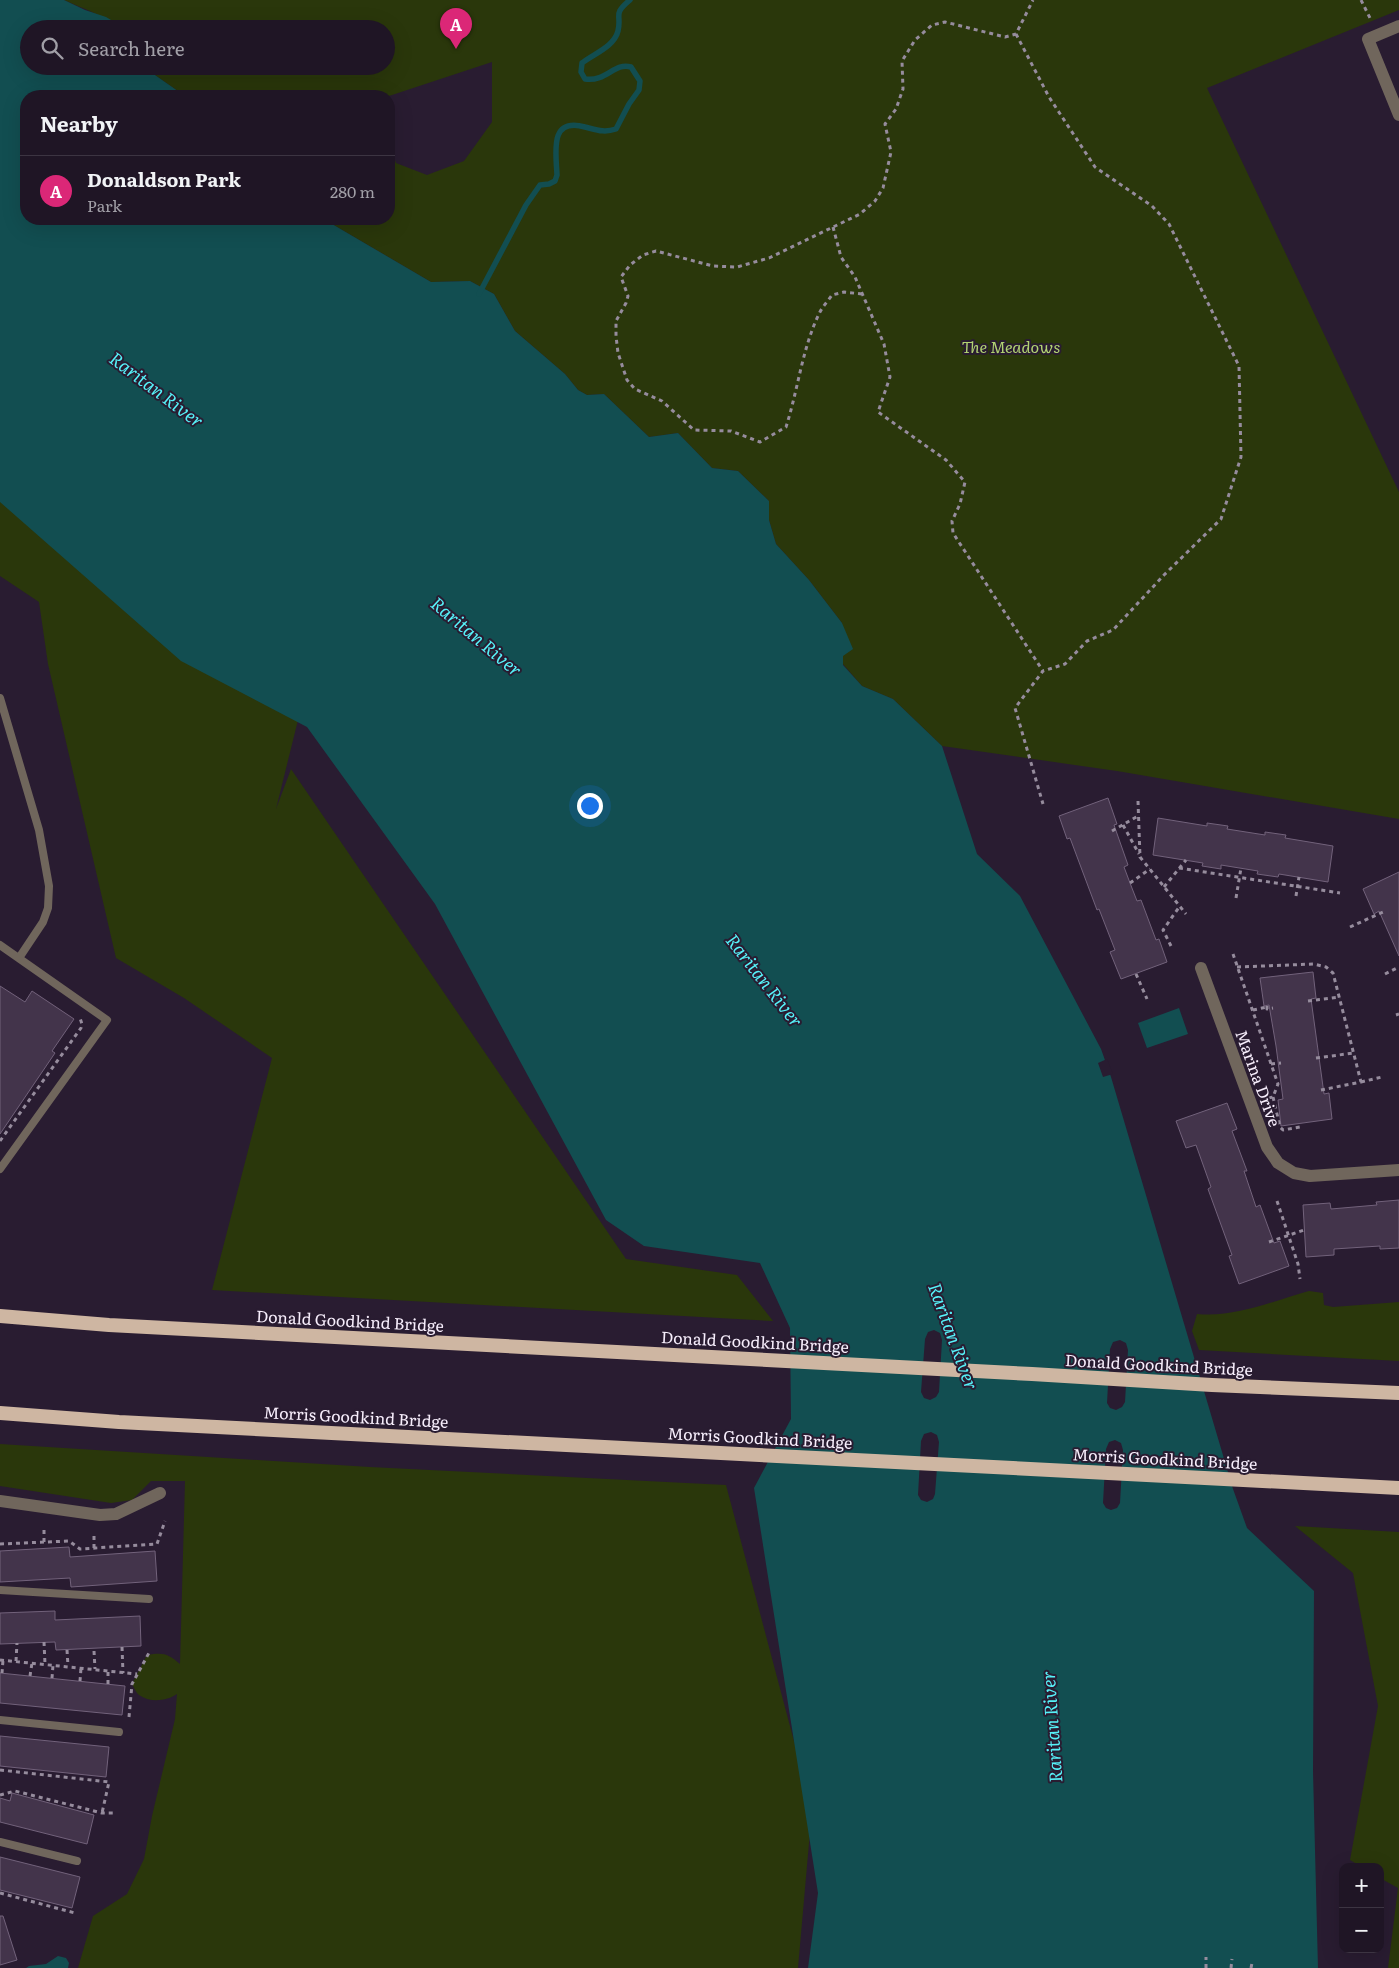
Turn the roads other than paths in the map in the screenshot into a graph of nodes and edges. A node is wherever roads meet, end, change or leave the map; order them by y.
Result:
1 (1399, 26) edge
2 (1399, 115) edge
3 (0, 698) edge
4 (0, 945) edge
5 (19, 958) junction
6 (1202, 968) dead end
7 (0, 1169) edge
8 (1399, 1170) edge
9 (0, 1316) edge
10 (1399, 1393) edge
11 (0, 1413) edge
12 (1399, 1488) edge
13 (160, 1493) dead end
14 (0, 1501) edge
15 (0, 1590) edge
16 (149, 1599) dead end
17 (0, 1720) edge
18 (120, 1732) dead end
19 (0, 1842) edge
20 (77, 1861) dead end

1 - 2 street
3 - 5 lane
4 - 5 lane
5 - 7 lane
6 - 8 street, Marina Drive
9 - 10 highway, Donald Goodkind Bridge
11 - 12 highway, Morris Goodkind Bridge
13 - 14 street
15 - 16 lane
17 - 18 lane
19 - 20 lane

